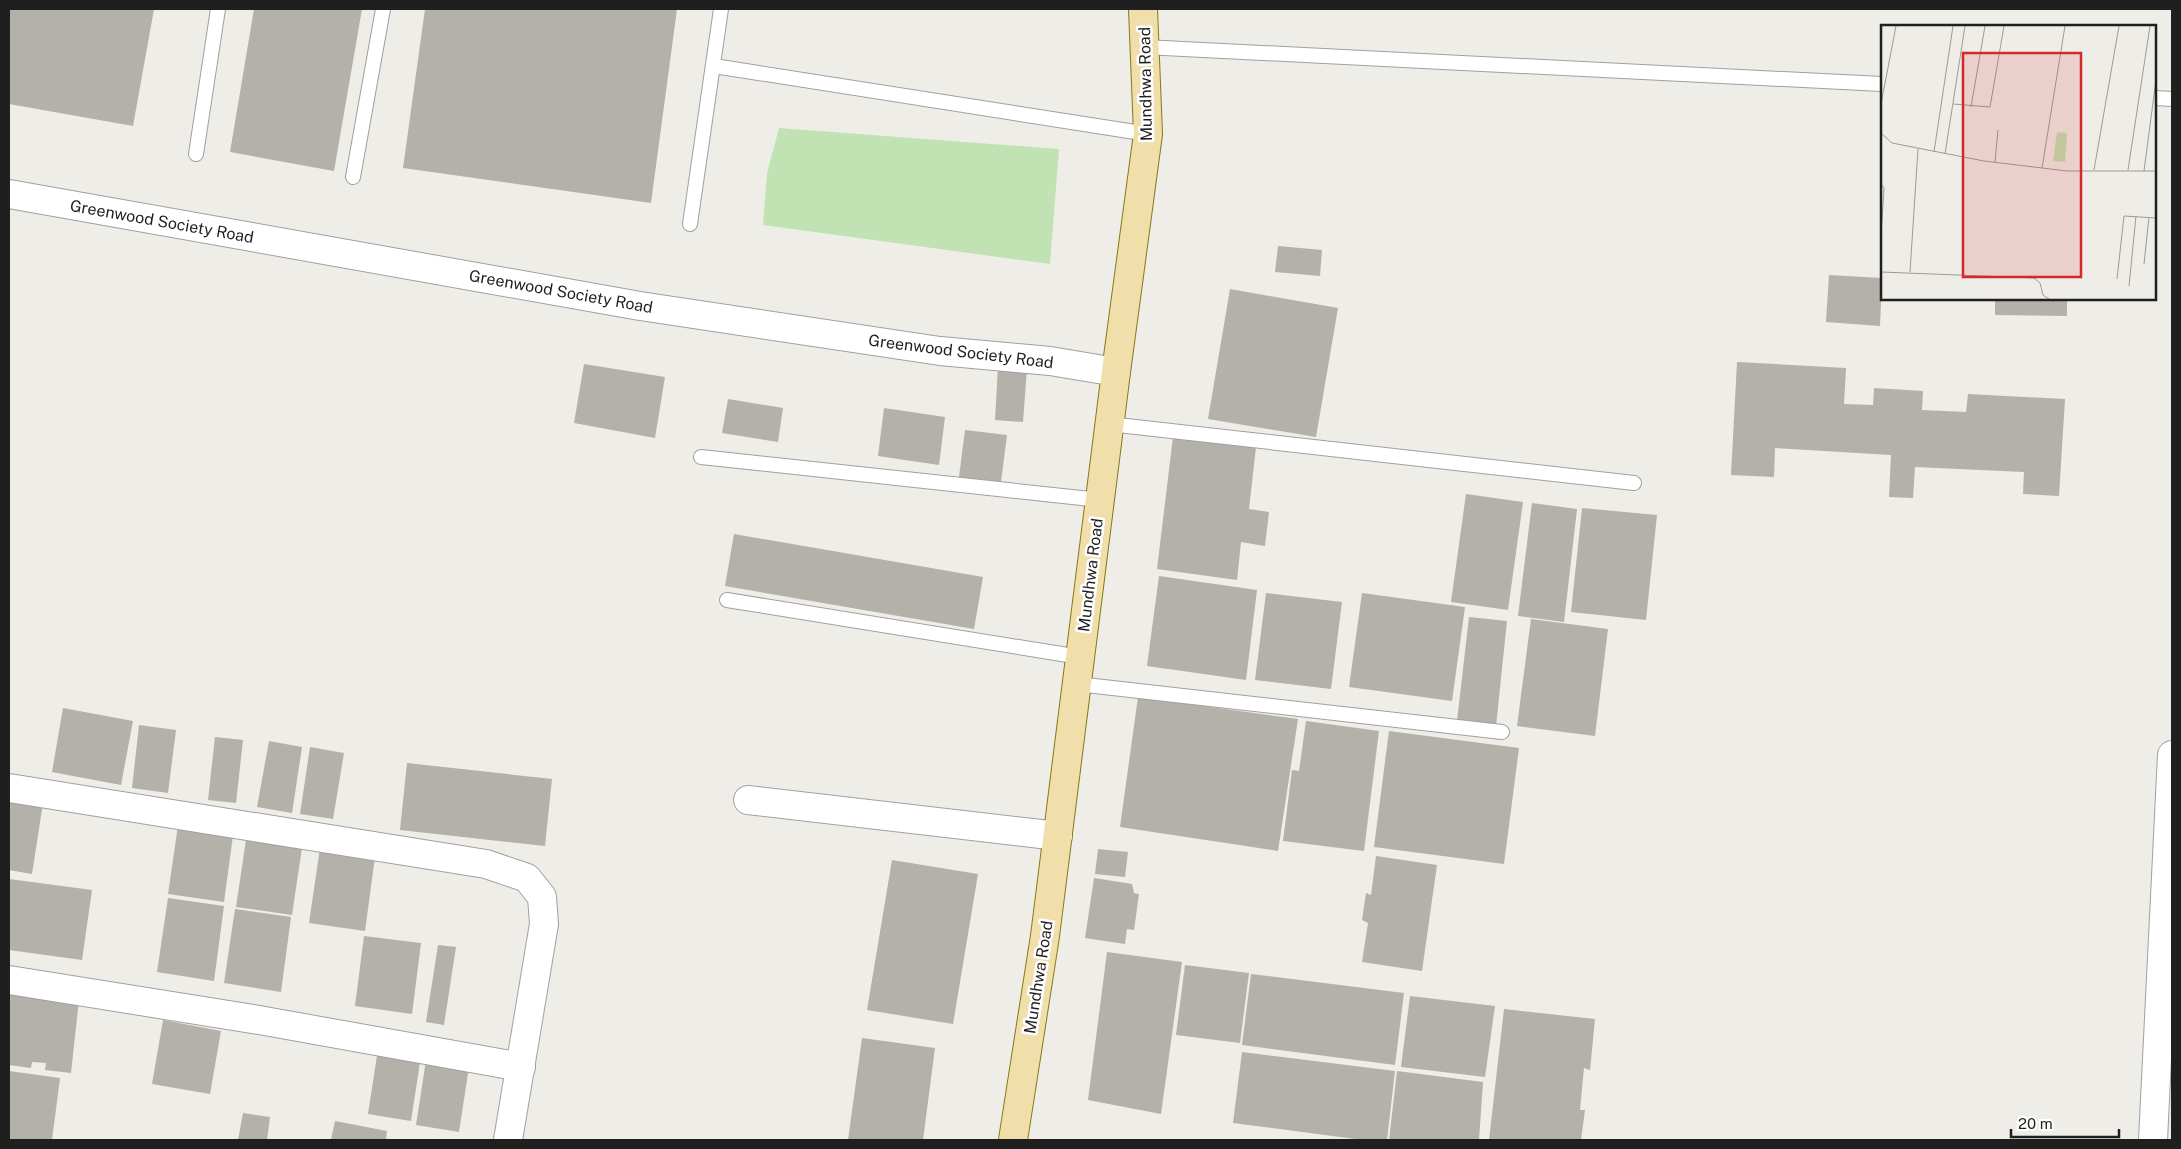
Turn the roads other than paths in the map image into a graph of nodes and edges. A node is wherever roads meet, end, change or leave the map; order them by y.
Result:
1 (218, 9) edge
2 (383, 9) edge
3 (721, 9) edge
4 (1143, 9) edge
5 (1144, 47) junction
6 (714, 66) junction
7 (1881, 84) edge
8 (2156, 98) edge
9 (2172, 99) edge
10 (1148, 134) junction
11 (196, 154) dead end
12 (353, 177) dead end
13 (9, 194) edge
14 (690, 224) dead end
15 (1116, 372) junction
16 (1109, 424) junction
17 (701, 458) dead end
18 (1634, 484) dead end
19 (1100, 500) junction
20 (727, 600) dead end
21 (1080, 657) junction
22 (1077, 684) junction
23 (1502, 732) dead end
24 (2172, 756) edge
25 (9, 788) edge
26 (748, 800) dead end
27 (1058, 836) junction
28 (9, 980) edge
29 (521, 1067) junction
30 (508, 1140) edge
31 (1013, 1140) edge
32 (2152, 1140) edge

1 - 11 lane
2 - 12 lane
3 - 6 lane
4 - 5 main road, Mundhwa Road
5 - 7 lane
5 - 10 main road, Mundhwa Road
6 - 10 lane
6 - 14 lane
8 - 9 lane
10 - 15 main road, Mundhwa Road
13 - 15 street, Greenwood Society Road
15 - 16 main road, Mundhwa Road
16 - 18 lane
16 - 19 main road, Mundhwa Road
17 - 19 lane
19 - 21 main road, Mundhwa Road
20 - 21 lane
21 - 22 main road, Mundhwa Road
22 - 23 lane
22 - 27 main road, Mundhwa Road
24 - 32 street
25 - 29 street
26 - 27 street
27 - 31 main road, Mundhwa Road
28 - 29 street
29 - 30 street

